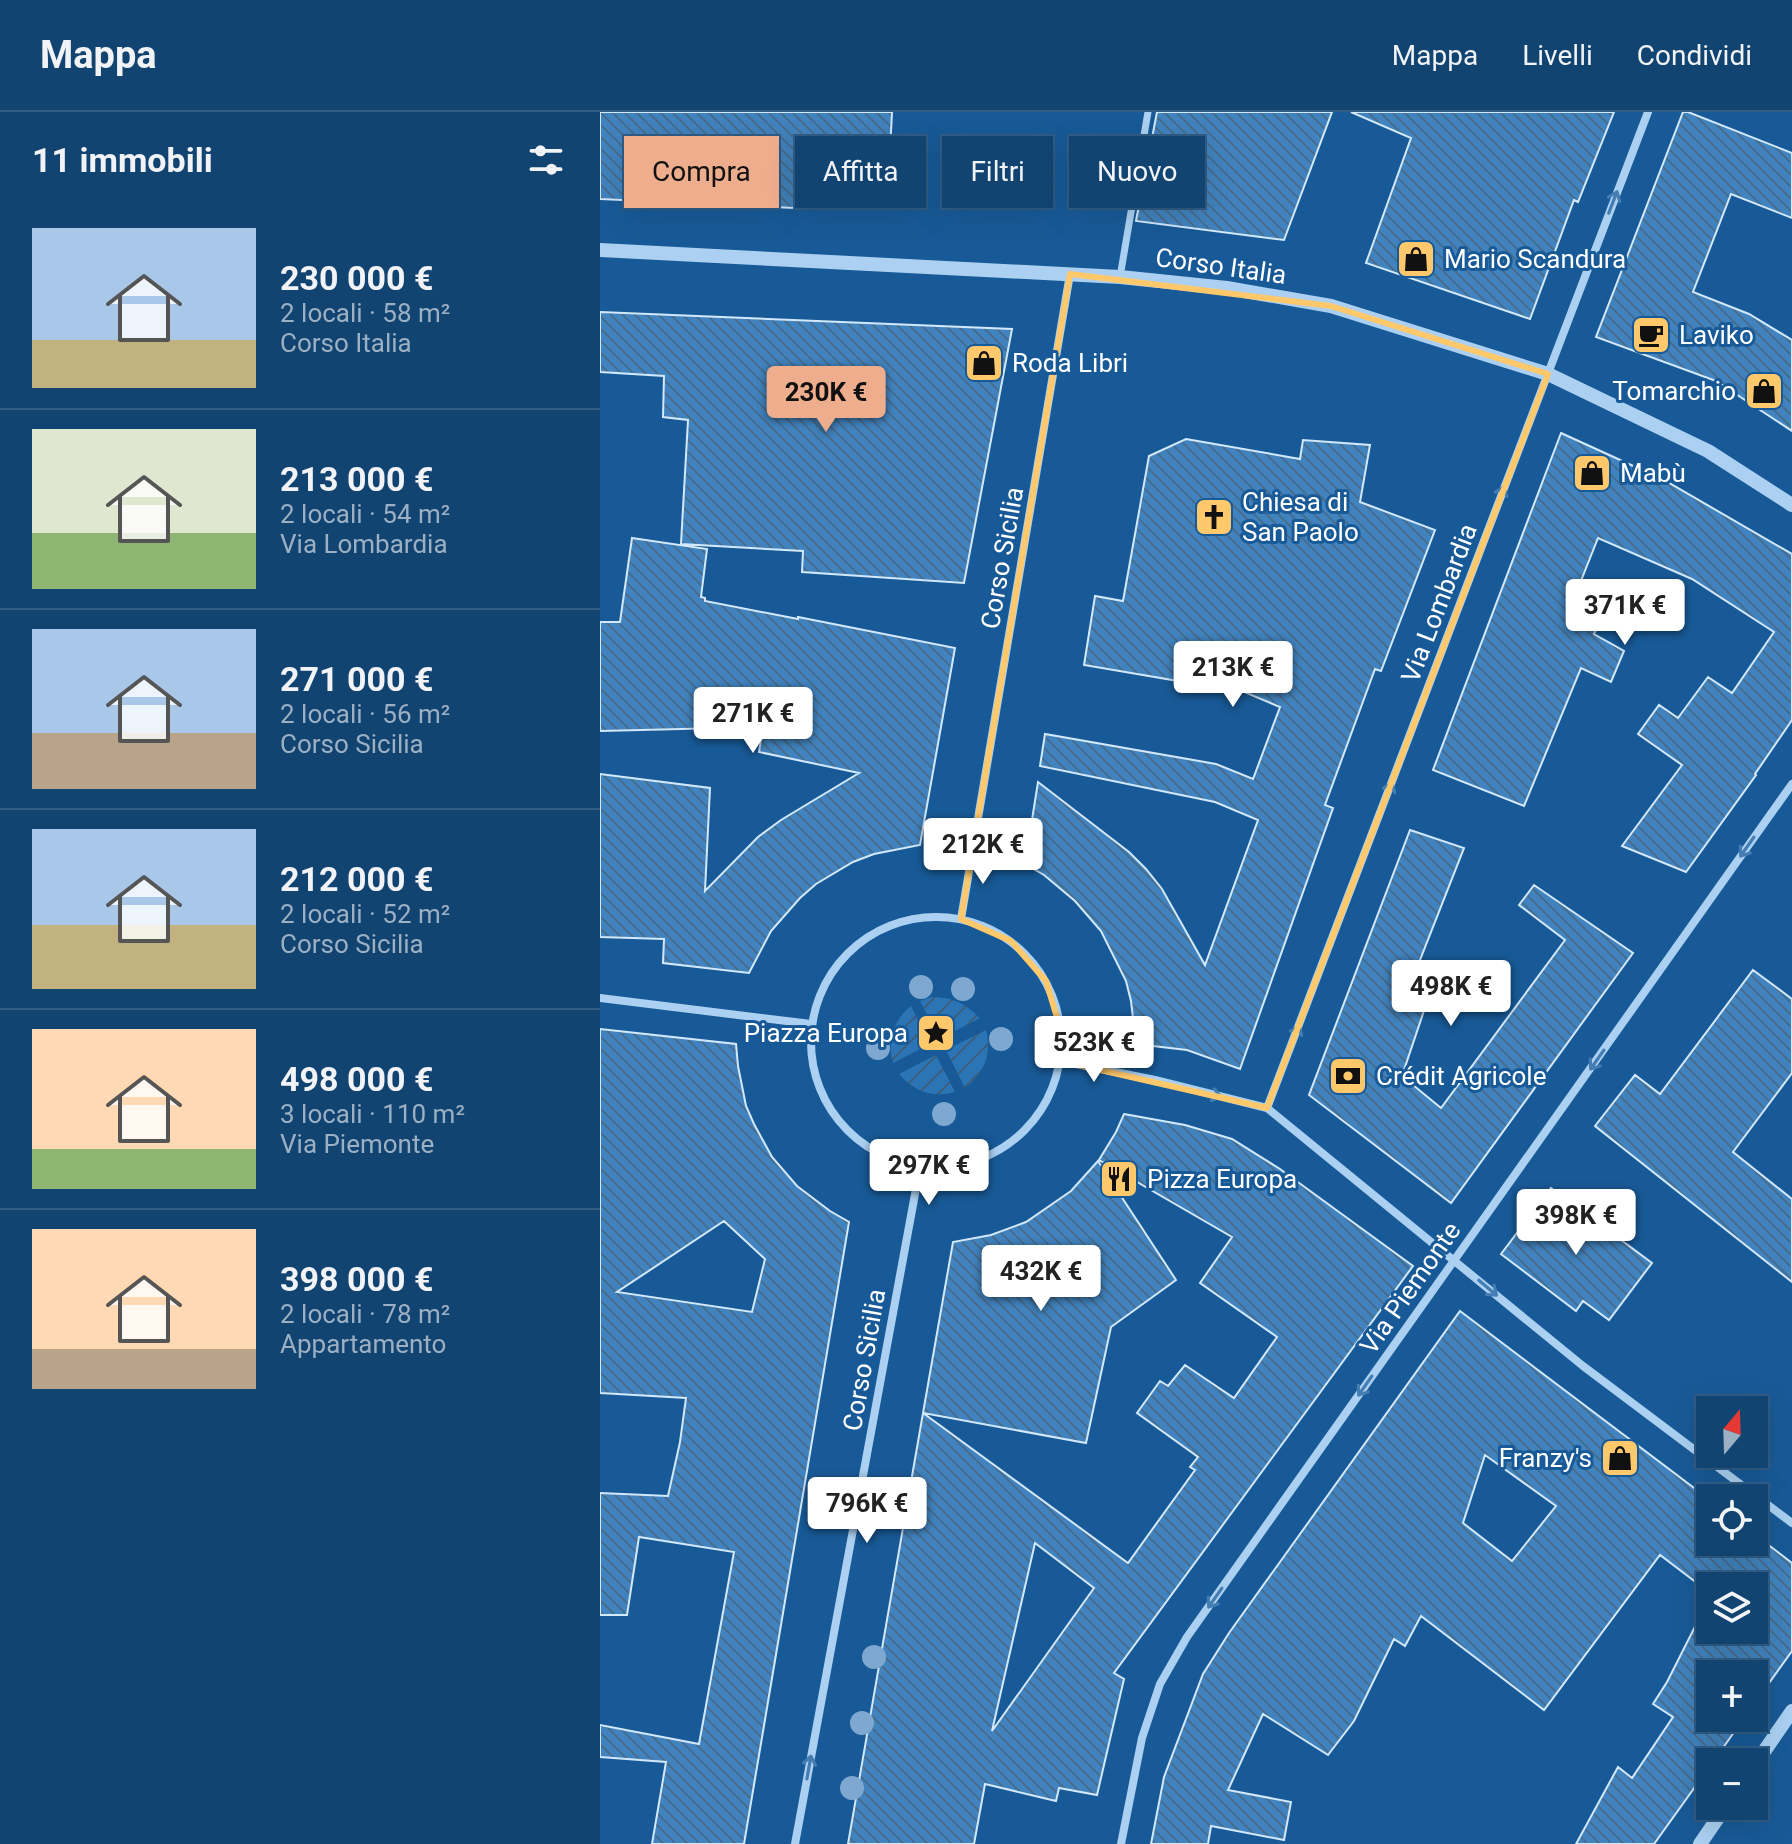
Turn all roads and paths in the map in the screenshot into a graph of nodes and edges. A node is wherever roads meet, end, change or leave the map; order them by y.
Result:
1 (1148, 112) edge
2 (1648, 112) edge
3 (600, 250) edge
4 (1070, 274) junction
5 (1120, 277) junction
6 (1548, 374) junction
7 (1792, 505) edge
8 (1792, 784) edge
9 (961, 919) junction
10 (600, 998) edge
11 (811, 1024) junction
12 (1061, 1061) junction
13 (1267, 1108) junction
14 (920, 1167) junction
15 (1455, 1260) junction
16 (1792, 1523) edge
17 (1792, 1711) edge
18 (1766, 1748) edge
19 (1716, 1820) edge
20 (795, 1844) edge
21 (1121, 1844) edge
22 (1700, 1844) edge

1 - 5 street
6 -> 2 street, Via Lombardia
3 - 4 street, Corso Italia
4 - 5 street, Corso Italia
4 - 9 street, Corso Sicilia
5 - 6 street, Corso Italia
6 - 7 street, Corso Italia
13 -> 6 street, Via Lombardia
8 -> 15 street, Via Piemonte
9 - 11 street
9 - 12 street
10 - 11 street
11 - 14 street
12 -> 13 street
12 - 14 street
13 - 15 street
20 -> 14 street, Corso Sicilia
15 -> 16 street
15 -> 21 street, Via Piemonte
17 - 18 street
19 - 22 street

